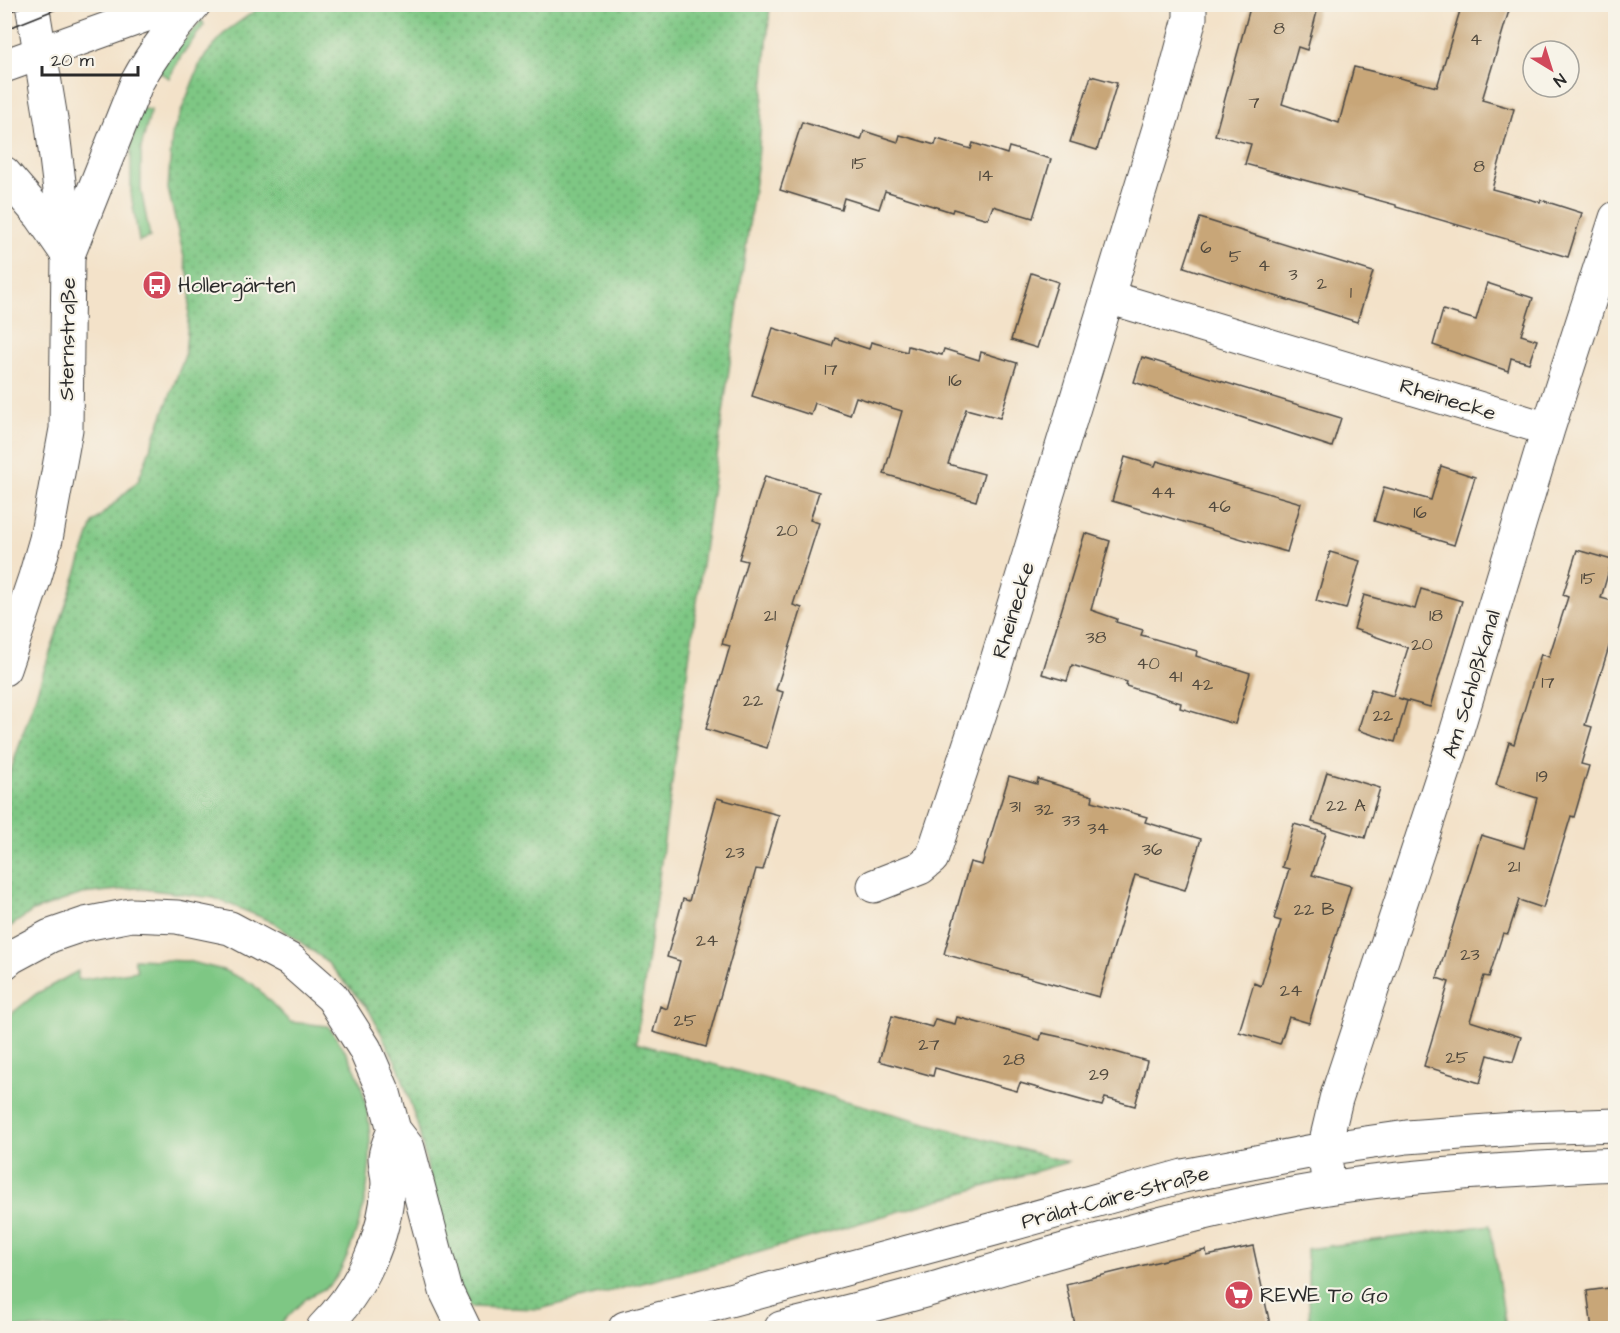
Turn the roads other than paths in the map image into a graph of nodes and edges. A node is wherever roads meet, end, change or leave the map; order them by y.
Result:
1 (32, 4) edge
2 (177, 4) edge
3 (194, 4) edge
4 (1190, 4) edge
5 (42, 52) junction
6 (4, 66) edge
7 (4, 173) edge
8 (1616, 219) edge
9 (68, 255) junction
10 (1108, 297) junction
11 (1548, 429) junction
12 (4, 669) edge
13 (874, 886) dead end
14 (4, 963) edge
15 (1616, 1125) edge
16 (394, 1130) junction
17 (1324, 1149) junction
18 (1616, 1164) edge
19 (1329, 1188) junction
20 (994, 1229) junction
21 (1004, 1266) junction
22 (323, 1329) edge
23 (464, 1329) edge
24 (625, 1329) edge
25 (781, 1329) edge

1 - 5 street, Sternstraße
2 - 5 street
3 - 9 street
4 - 10 street, Rheinecke
5 - 6 street
5 - 9 street, Sternstraße
7 - 9 street
8 - 11 street, Am Schloßkanal
9 - 12 street, Sternstraße
10 - 11 street, Rheinecke
10 - 13 street, Rheinecke
11 - 17 street, Am Schloßkanal
14 - 16 street
15 - 17 street, Prälat-Caire-Straße
16 - 22 street
16 - 23 street
17 - 19 street
17 - 20 street, Prälat-Caire-Straße
18 - 19 street, Prälat-Caire-Straße
19 - 21 street, Prälat-Caire-Straße
20 - 21 street
20 - 24 street, Prälat-Caire-Straße
21 - 25 street, Prälat-Caire-Straße

